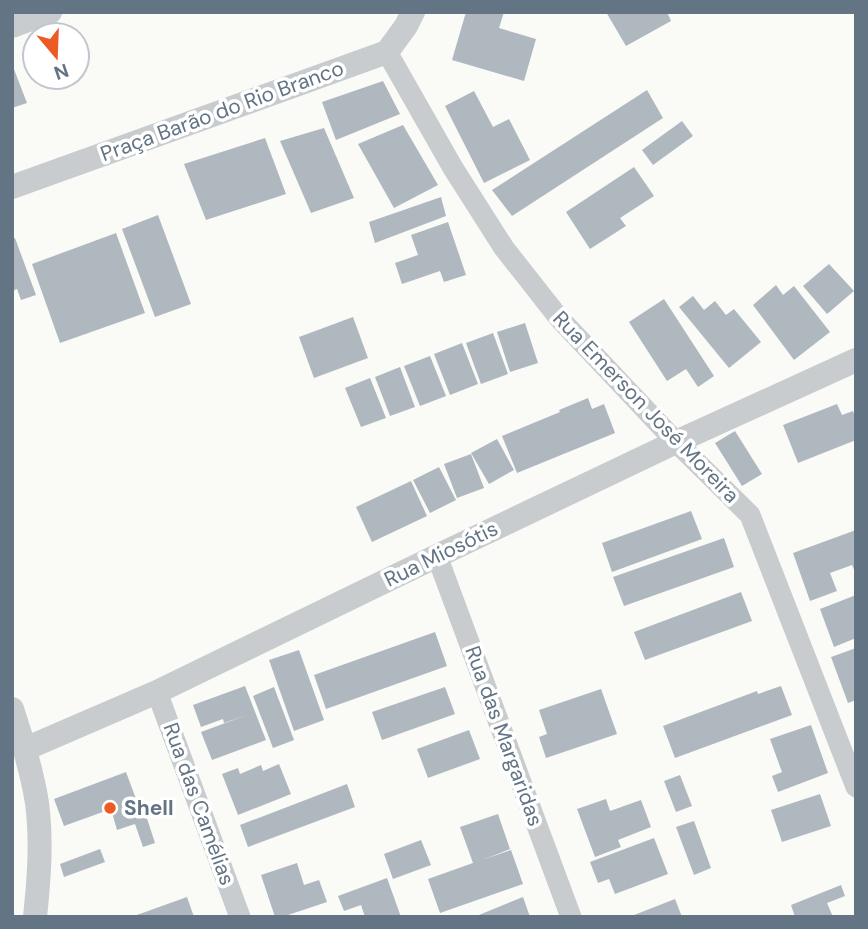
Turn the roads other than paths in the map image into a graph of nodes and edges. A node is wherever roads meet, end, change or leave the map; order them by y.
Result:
1 (50, 12) edge
2 (413, 12) edge
3 (12, 26) edge
4 (387, 51) junction
5 (12, 187) edge
6 (856, 359) edge
7 (676, 442) junction
8 (437, 556) junction
9 (157, 692) junction
10 (12, 709) edge
11 (25, 749) junction
12 (856, 788) edge
13 (35, 917) edge
14 (240, 917) edge
15 (571, 917) edge

1 - 3 street
2 - 4 street
4 - 5 street, Praça Barão do Rio Branco
4 - 7 street, Rua Emerson José Moreira
6 - 7 street, Rua Miosótis
7 - 8 street, Rua Miosótis
7 - 12 street, Rua Emerson José Moreira
8 - 9 street, Rua Miosótis
8 - 15 street, Rua das Margaridas
9 - 11 street, Rua Miosótis
9 - 14 street, Rua das Camélias
10 - 11 street
11 - 13 street

